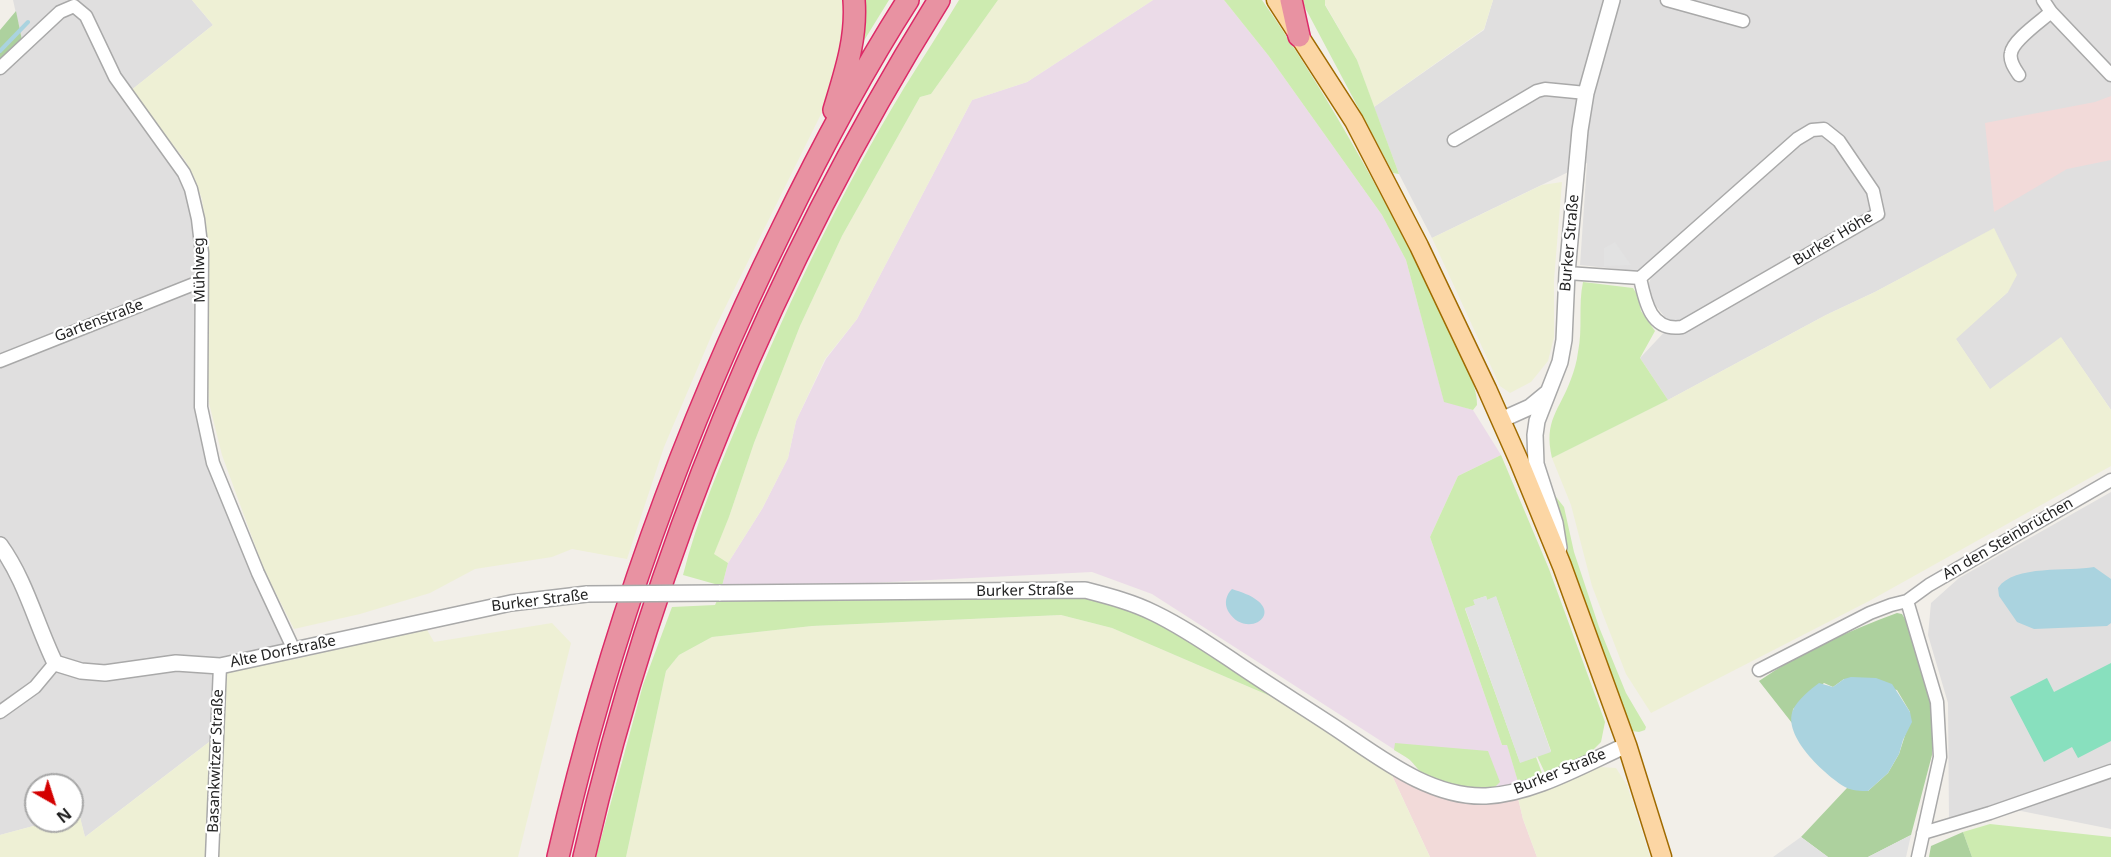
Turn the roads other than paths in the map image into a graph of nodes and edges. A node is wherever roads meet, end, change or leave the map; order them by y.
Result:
1 (854, 0) edge
2 (908, 0) edge
3 (939, 0) edge
4 (1276, 0) edge
5 (1291, 0) edge
6 (1612, 0) edge
7 (1667, 0) edge
8 (2043, 0) edge
9 (2051, 12) junction
10 (1743, 21) dead end
11 (1299, 36) junction
12 (0, 68) edge
13 (2019, 75) dead end
14 (2111, 75) edge
15 (1586, 93) junction
16 (1454, 140) dead end
17 (825, 142) junction
18 (1567, 273) junction
19 (1640, 278) junction
20 (199, 282) dead end
21 (0, 361) edge
22 (1549, 391) junction
23 (1501, 420) junction
24 (2111, 480) edge
25 (0, 545) edge
26 (1562, 566) junction
27 (1907, 601) junction
28 (425, 622) joint
29 (294, 650) junction
30 (55, 663) junction
31 (220, 666) junction
32 (1759, 670) dead end
33 (0, 712) edge
34 (1627, 745) junction
35 (2111, 771) edge
36 (1923, 833) junction
37 (212, 857) edge
38 (558, 857) edge
39 (584, 857) edge
40 (1662, 857) edge
41 (1918, 857) edge

1 - 17 highway
2 - 17 highway
3 - 39 highway
4 - 11 main road
5 - 11 highway
6 - 15 street, Burker Straße
7 - 10 street
8 - 9 street
9 - 13 street
9 - 14 street
11 - 23 main road
12 - 29 street, Mühlweg
15 - 16 street
15 - 18 street, Burker Straße
17 - 38 highway
18 - 19 street
18 - 22 street, Burker Straße
19 - 19 street, Burker Höhe
20 - 21 street, Gartenstraße
22 - 23 street
22 - 26 street, Burker Straße
23 - 26 main road
24 - 27 street, An den Steinbrüchen
25 - 30 street
26 - 34 main road
27 - 32 street, An den Steinbrüchen
27 - 36 street
28 - 29 street, Alte Dorfstraße
28 - 34 street, Burker Straße, bridge
29 - 31 street, Alte Dorfstraße
30 - 31 street, Alte Dorfstraße
30 - 33 street
31 - 37 street, Basankwitzer Straße
34 - 40 main road, Burker Straße
35 - 36 street
36 - 41 street

